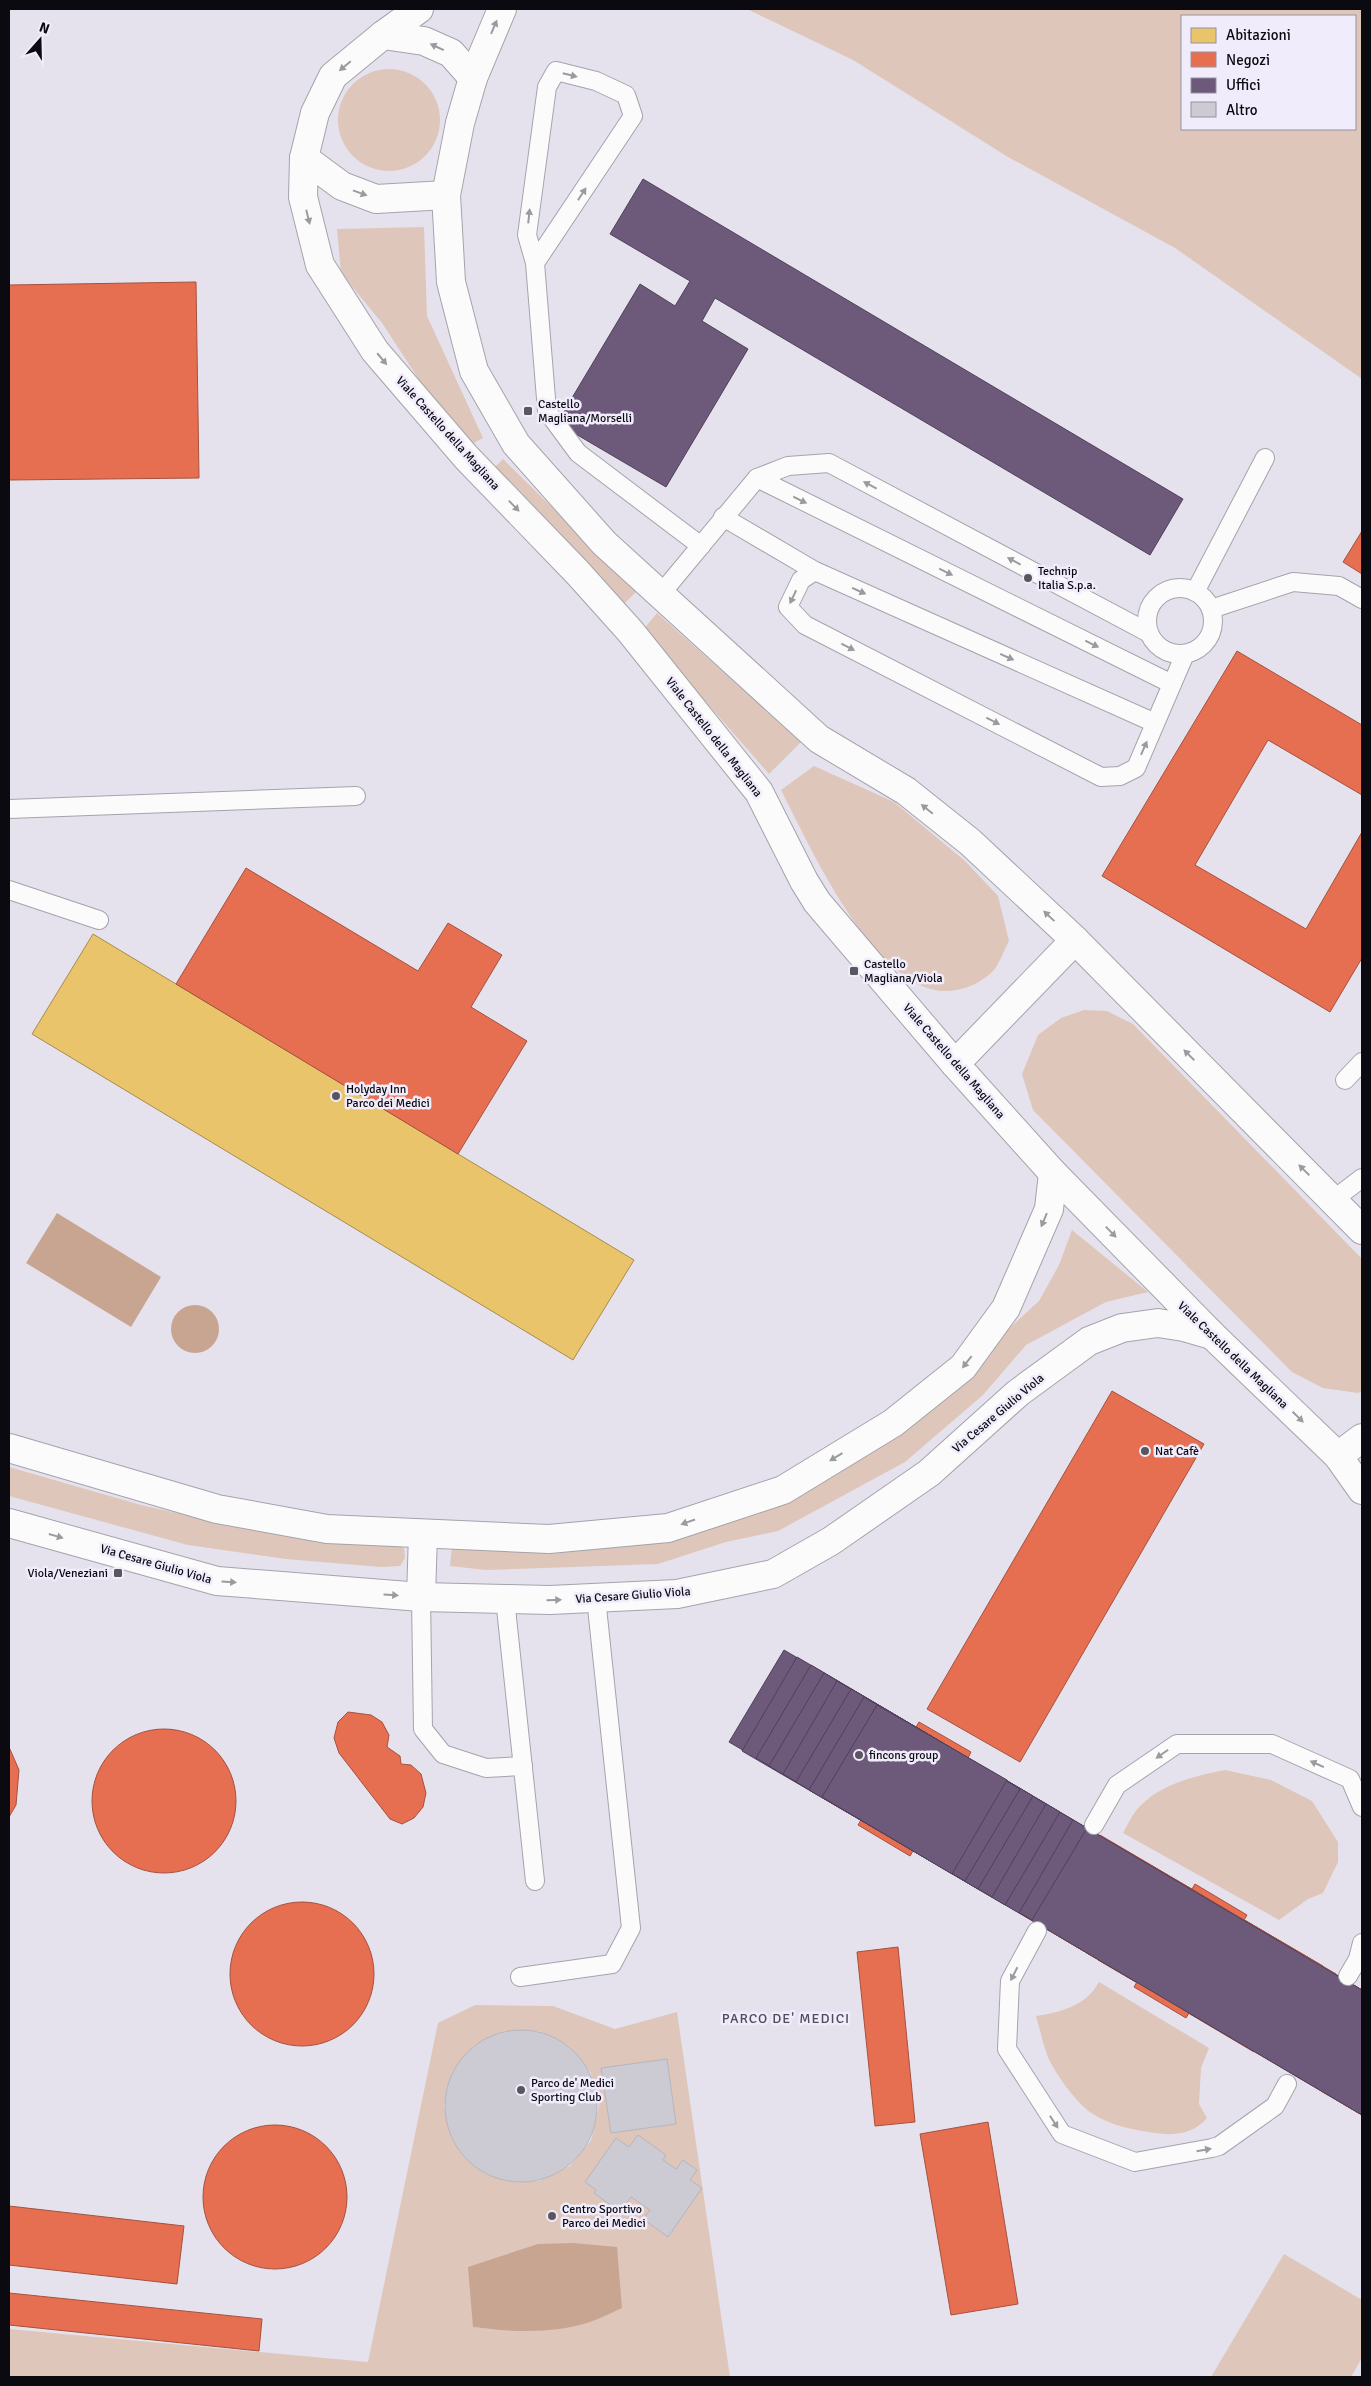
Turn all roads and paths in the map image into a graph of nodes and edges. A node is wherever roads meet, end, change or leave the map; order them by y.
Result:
1 (419, 9) edge
2 (502, 9) edge
3 (383, 35) junction
4 (473, 78) junction
5 (304, 158) junction
6 (446, 195) junction
7 (535, 263) junction
8 (1265, 458) dead end
9 (757, 478) junction
10 (724, 517) junction
11 (701, 546) junction
12 (815, 571) junction
13 (1195, 592) junction
14 (660, 595) junction
15 (1362, 599) edge
16 (1211, 608) junction
17 (1149, 633) junction
18 (1185, 654) junction
19 (1172, 684) junction
20 (1155, 723) junction
21 (356, 796) dead end
22 (9, 809) edge
23 (9, 890) edge
24 (99, 920) dead end
25 (1075, 940) junction
26 (1362, 1062) edge
27 (955, 1064) junction
28 (1345, 1080) dead end
29 (1053, 1172) junction
30 (1362, 1178) edge
31 (1333, 1200) junction
32 (1362, 1230) edge
33 (1212, 1335) junction
34 (1362, 1438) edge
35 (9, 1448) edge
36 (1338, 1456) junction
37 (1362, 1490) edge
38 (9, 1523) edge
39 (423, 1534) junction
40 (421, 1597) junction
41 (596, 1598) junction
42 (506, 1599) junction
43 (523, 1766) junction
44 (1356, 1776) edge
45 (1362, 1807) edge
46 (1094, 1825) dead end
47 (535, 1881) dead end
48 (1037, 1931) dead end
49 (1362, 1943) edge
50 (1348, 1976) dead end
51 (520, 1977) dead end
52 (1287, 2084) dead end

1 - 3 street, Viale Castello della Magliana
4 -> 2 street
4 -> 3 street
3 -> 5 street, Viale Castello della Magliana
4 - 6 street
5 -> 6 street
5 -> 27 street, Viale Castello della Magliana
6 - 14 street
7 - 7 lane
7 - 11 lane
8 - 13 lane
9 - 10 lane
17 -> 9 lane
9 -> 19 lane
10 - 11 lane
10 - 12 lane
11 - 14 lane
12 -> 20 lane
12 -> 20 lane
13 - 16 lane
13 - 17 lane
25 -> 14 street
15 - 16 lane
16 - 18 lane
17 - 18 lane
18 - 19 lane
19 - 20 lane
21 - 22 lane
23 - 24 lane
25 - 27 street
31 -> 25 street
26 - 28 lane
27 - 29 street, Viale Castello della Magliana
29 -> 33 street, Viale Castello della Magliana
29 -> 39 street
30 - 31 lane
31 - 32 street
33 -> 36 street, Viale Castello della Magliana
33 - 41 street, Via Cesare Giulio Viola
34 - 36 street
35 - 39 street
36 - 37 street, Viale Castello della Magliana
38 -> 40 street, Via Cesare Giulio Viola
39 - 40 street
40 - 42 street, Via Cesare Giulio Viola
40 - 43 lane
42 -> 41 street, Via Cesare Giulio Viola
41 - 51 lane
42 - 43 lane
43 - 47 lane
44 - 45 lane
44 -> 46 lane
48 -> 52 lane
49 - 50 lane

